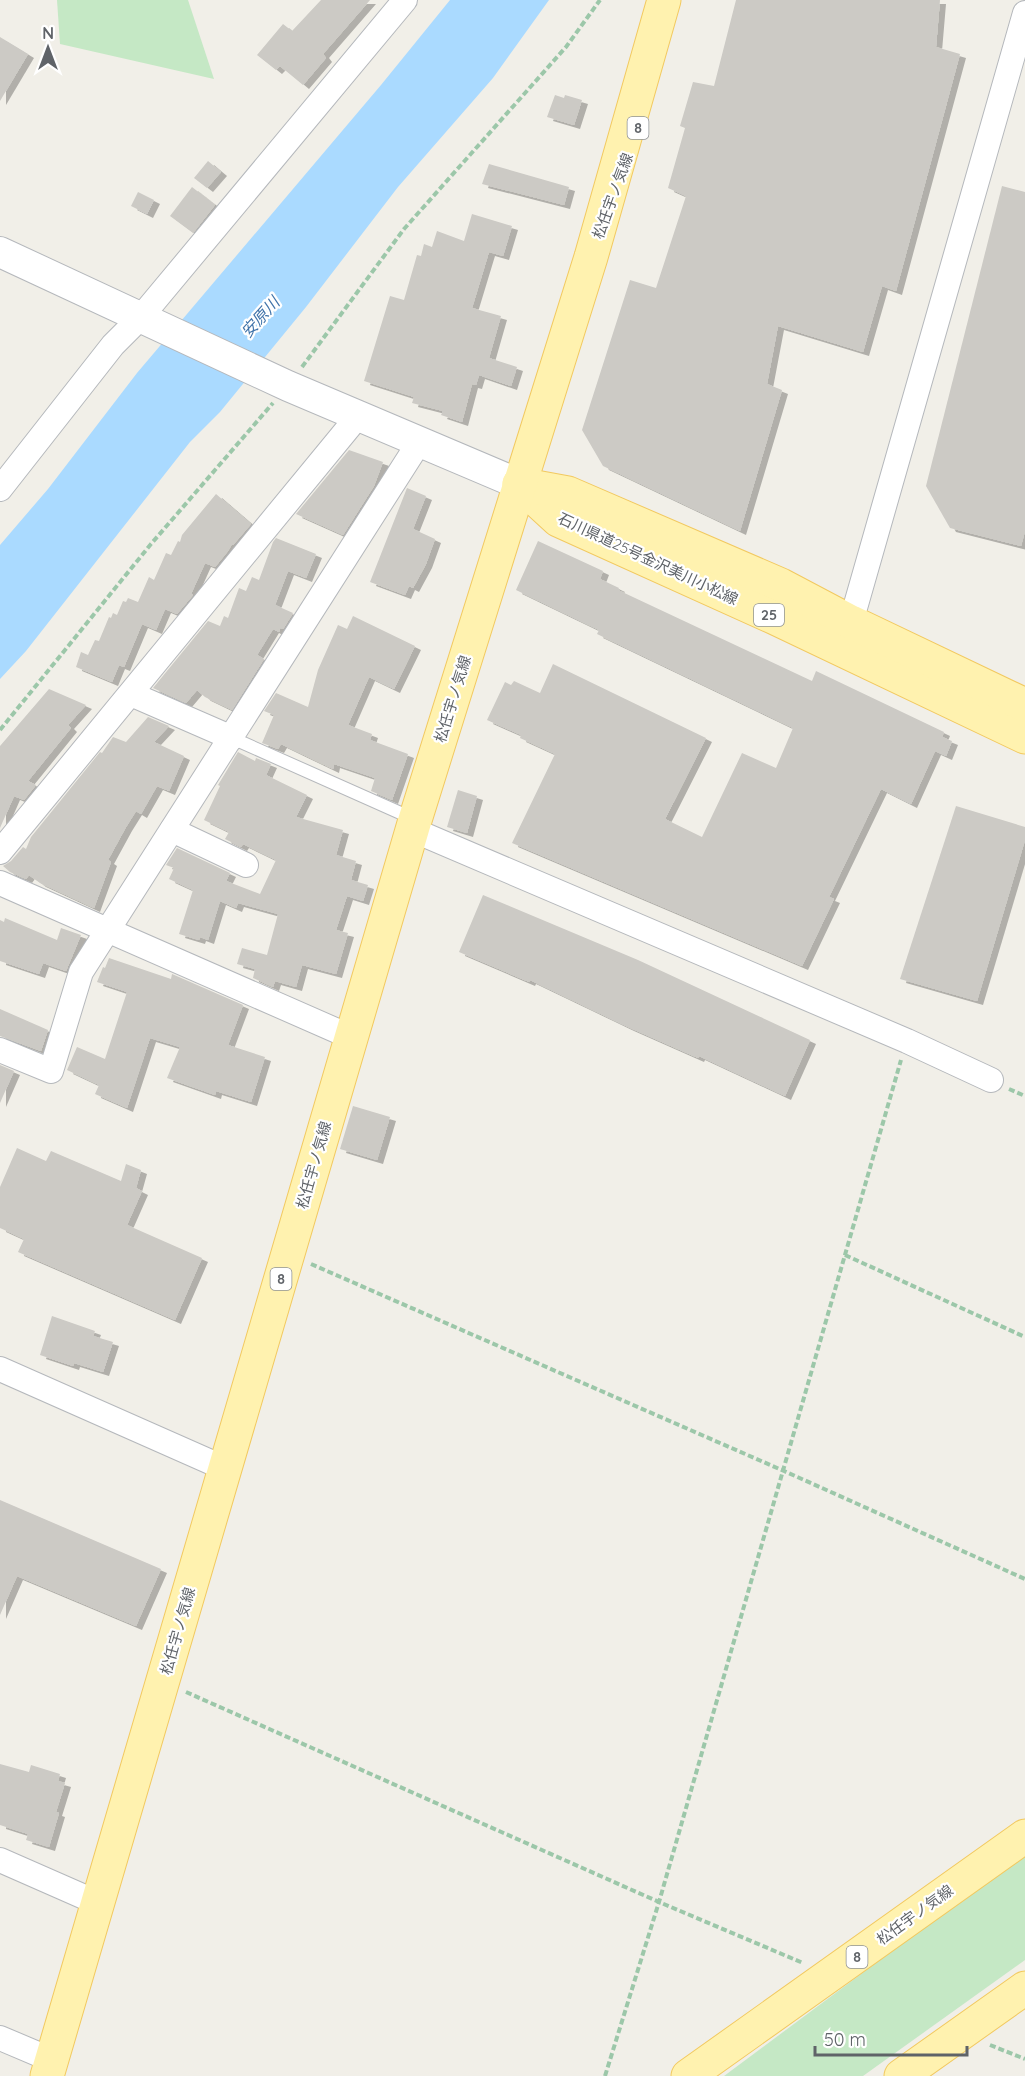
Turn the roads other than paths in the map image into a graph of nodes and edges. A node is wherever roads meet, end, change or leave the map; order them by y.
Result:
1 (405, 0) edge
2 (664, 0) edge
3 (684, 0) edge
4 (1025, 13) edge
5 (0, 252) edge
6 (591, 257) junction
7 (148, 320) junction
8 (358, 415) junction
9 (420, 441) junction
10 (519, 484) junction
11 (0, 489) edge
12 (851, 622) junction
13 (131, 694) junction
14 (1025, 705) edge
15 (1025, 737) edge
16 (232, 738) junction
17 (414, 825) junction
18 (172, 830) junction
19 (0, 852) edge
20 (246, 866) dead end
21 (0, 883) edge
22 (108, 930) junction
23 (351, 1037) junction
24 (0, 1050) edge
25 (991, 1080) dead end
26 (0, 1369) edge
27 (224, 1468) junction
28 (1025, 1836) edge
29 (0, 1860) edge
30 (98, 1903) junction
31 (1025, 1988) edge
32 (0, 2038) edge
33 (50, 2068) edge
34 (688, 2076) edge
35 (901, 2076) edge

1 - 7 street
2 - 6 main road, 松任宇ノ気線 / 8
3 - 6 main road, 松任宇ノ気線 / 8
4 - 12 street
5 - 7 street
6 - 10 main road, 松任宇ノ気線 / 8
7 - 8 street
7 - 11 street
8 - 9 street
8 - 13 street
9 - 10 street
9 - 16 street
10 - 12 main road, 石川県道25号金沢美川小松線 / 25
10 - 15 main road, 石川県道25号金沢美川小松線 / 25
10 - 17 main road, 松任宇ノ気線 / 8
12 - 14 main road, 石川県道25号金沢美川小松線 / 25
13 - 16 street
13 - 19 street
16 - 17 lane
16 - 18 street
17 - 23 main road, 松任宇ノ気線 / 8
17 - 25 street
18 - 20 street
18 - 22 street
21 - 22 street
22 - 23 street
22 - 24 street
23 - 27 main road, 松任宇ノ気線 / 8
26 - 27 street
27 - 30 main road, 松任宇ノ気線 / 8
28 - 34 main road, 松任宇ノ気線 / 8
29 - 30 street
30 - 33 main road, 松任宇ノ気線 / 8
31 - 35 main road
32 - 33 street

